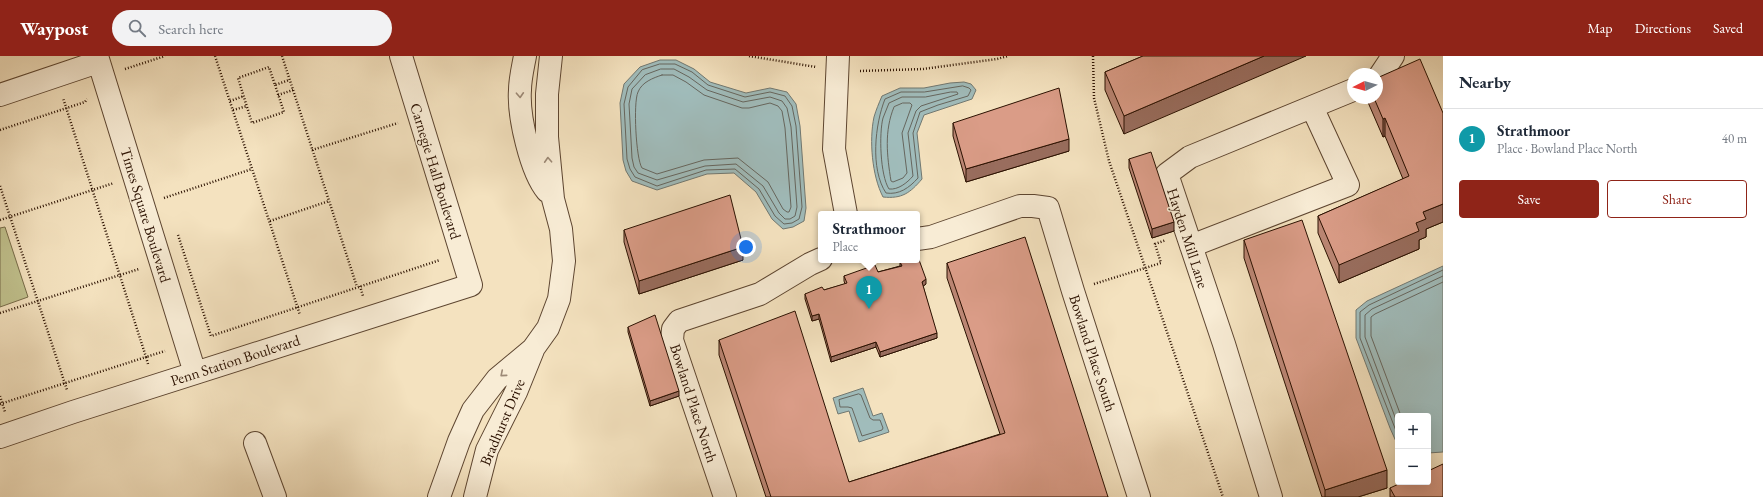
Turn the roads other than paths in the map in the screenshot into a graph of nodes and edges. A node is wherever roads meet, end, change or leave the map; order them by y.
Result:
1 (401, 56) edge
2 (525, 56) edge
3 (551, 56) edge
4 (1393, 56) edge
5 (97, 59) edge
6 (838, 62) edge
7 (1383, 71) edge
8 (1347, 92) edge
9 (0, 94) edge
10 (1312, 107) junction
11 (553, 199) junction
12 (845, 211) edge
13 (920, 239) edge
14 (1189, 239) junction
15 (818, 261) edge
16 (470, 285) joint
17 (533, 348) junction
18 (195, 373) junction
19 (0, 437) edge
20 (255, 443) dead end
21 (275, 497) edge
22 (438, 497) edge
23 (444, 497) edge
24 (475, 497) edge
25 (725, 497) edge
26 (1139, 497) edge
27 (1271, 497) edge

1 - 16 street, Carnegie Hall Boulevard
2 -> 11 street, Bradhurst Drive
11 -> 3 street, Bradhurst Drive
4 - 7 street
5 - 9 street
5 - 18 street, Times Square Boulevard
6 - 12 street
8 - 10 street, Hayden Mill Lane
10 - 14 street, Hayden Mill Lane
10 - 14 street
11 - 17 street, Bradhurst Drive
13 - 26 street, Bowland Place South
14 - 27 street, Hayden Mill Lane
15 - 25 street, Bowland Place North
16 - 18 street, Penn Station Boulevard
17 -> 22 street, Bradhurst Drive
17 - 24 street, Bradhurst Drive
18 - 19 street, Penn Station Boulevard
20 - 21 street
22 - 23 street

